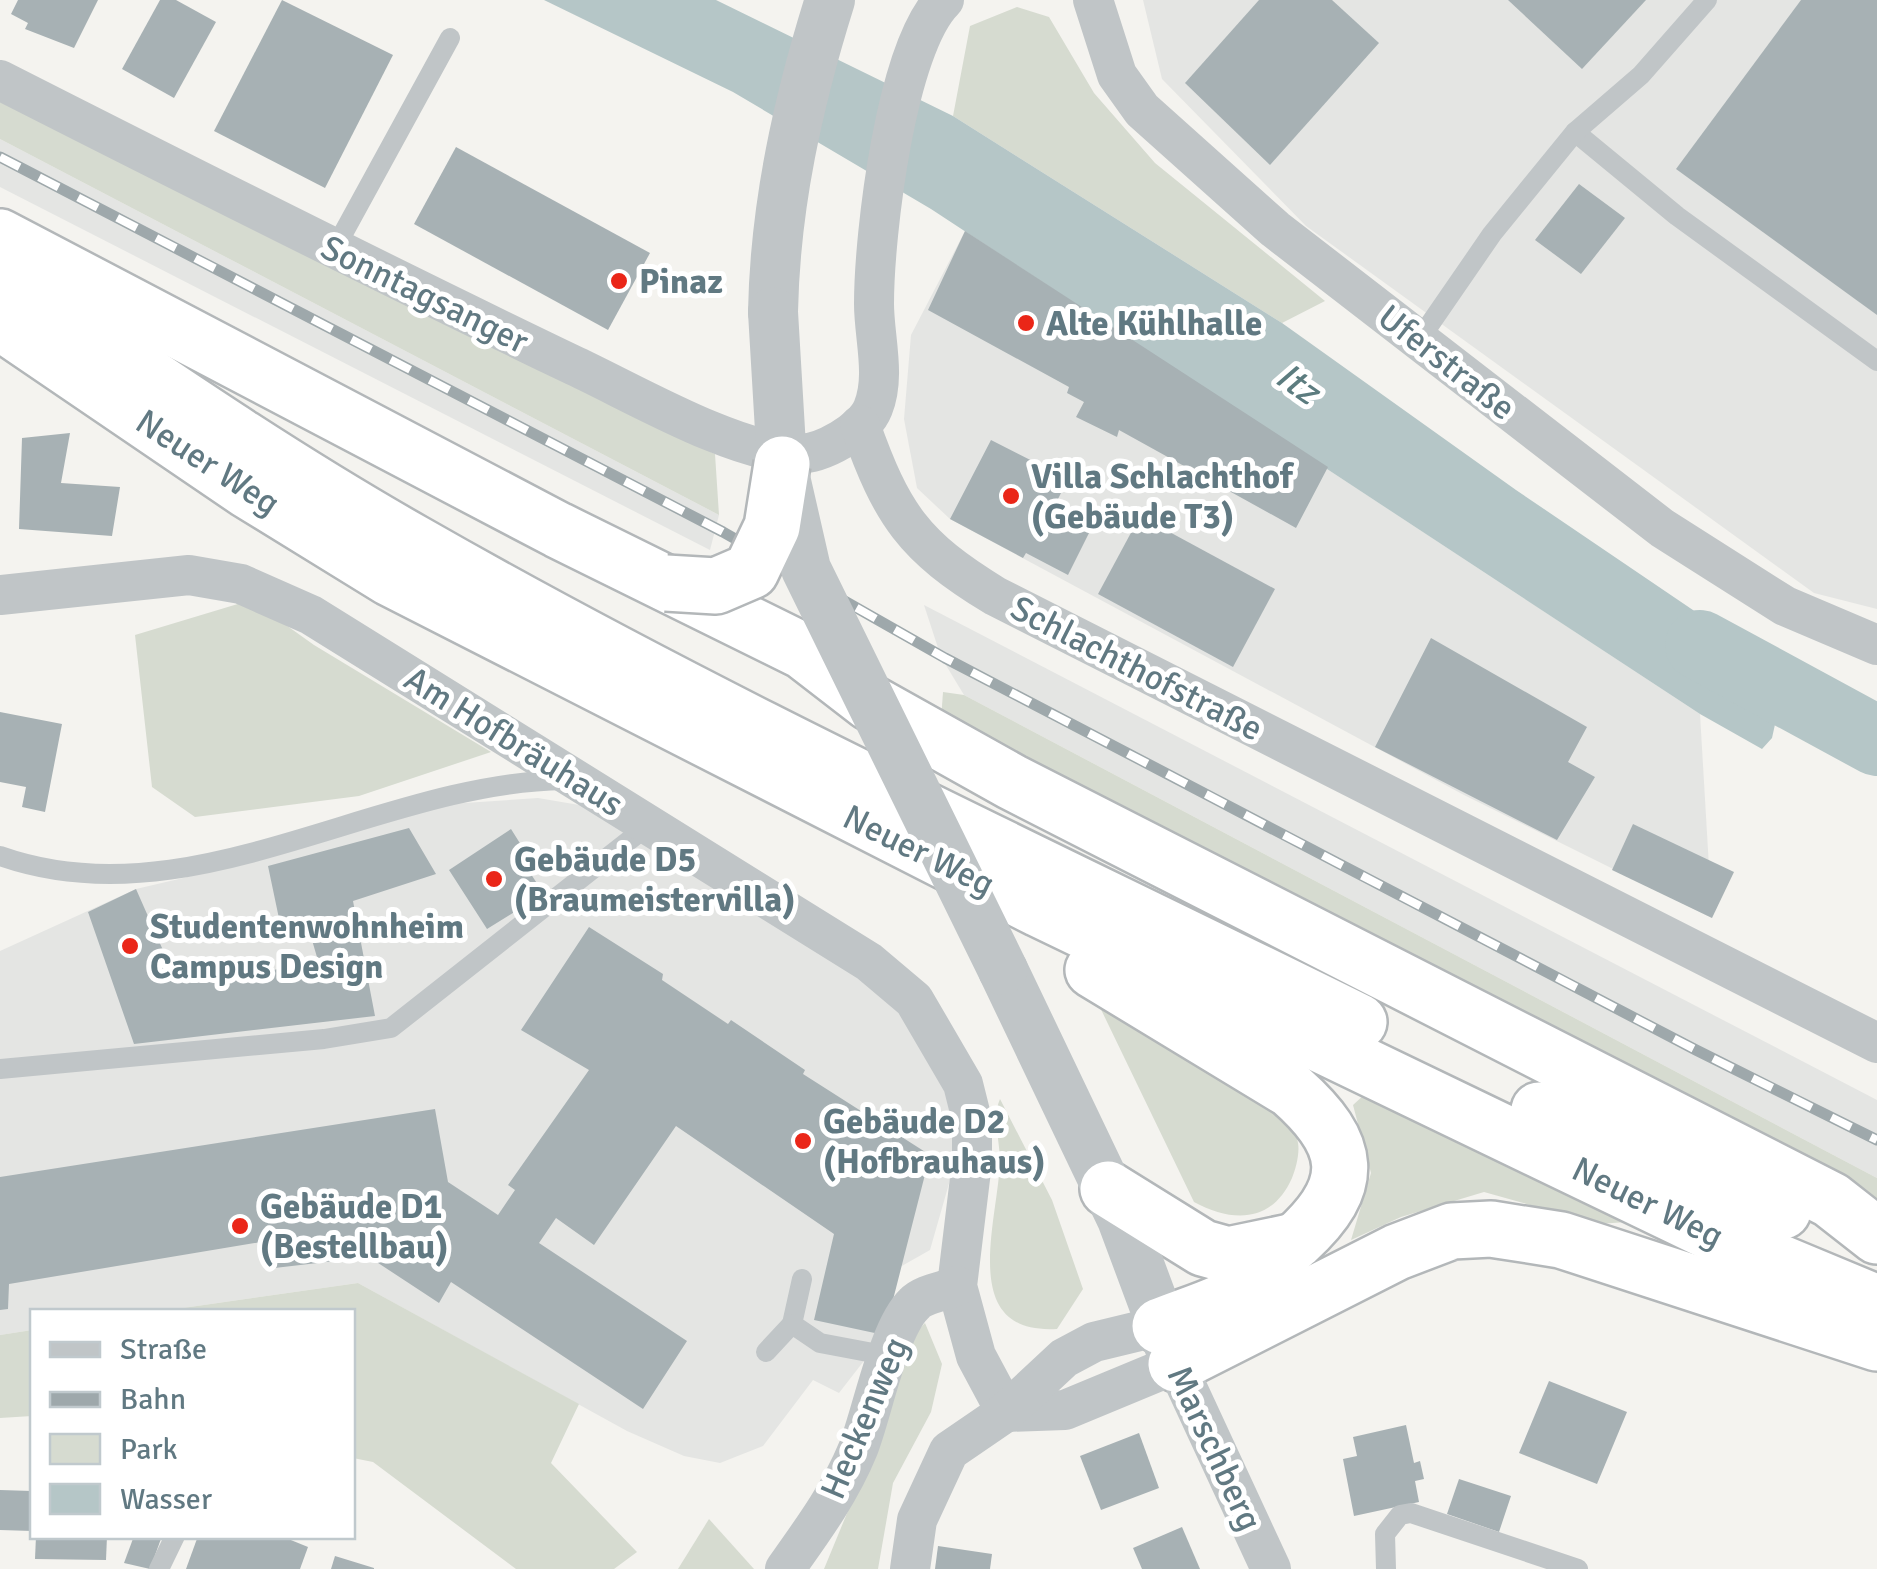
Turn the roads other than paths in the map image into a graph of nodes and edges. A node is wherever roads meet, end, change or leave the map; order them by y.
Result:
1 (830, 0) edge
2 (944, 0) edge
3 (1093, 0) edge
4 (1707, 0) edge
5 (450, 38) dead end
6 (0, 80) edge
7 (1574, 132) junction
8 (0, 238) edge
9 (334, 250) junction
10 (0, 276) edge
11 (0, 322) edge
12 (1420, 340) junction
13 (1877, 361) edge
14 (860, 425) junction
15 (782, 464) junction
16 (666, 583) junction
17 (0, 595) edge
18 (1877, 646) edge
19 (869, 702) junction
20 (576, 780) junction
21 (650, 824) junction
22 (0, 856) edge
23 (1038, 909) junction
24 (1877, 1043) edge
25 (0, 1070) edge
26 (1108, 1190) junction
27 (1877, 1236) edge
28 (1295, 1242) junction
29 (1877, 1250) edge
30 (802, 1279) dead end
31 (957, 1286) junction
32 (1877, 1303) edge
33 (792, 1324) junction
34 (1877, 1343) edge
35 (1168, 1345) junction
36 (766, 1352) dead end
37 (889, 1356) junction
38 (1006, 1412) junction
39 (173, 1539) edge
40 (158, 1569) edge
41 (785, 1569) edge
42 (910, 1569) edge
43 (1271, 1569) edge
44 (1386, 1569) edge
45 (1578, 1569) edge

1 - 15 street, bridge
2 - 14 street
3 - 12 street, Uferstraße
4 - 7 lane
5 - 9 lane
6 - 9 street, Sonntagsanger
7 - 12 lane
7 - 13 lane
8 - 16 highway
9 - 14 street, Sonntagsanger
10 - 29 highway, Neuer Weg
11 - 23 highway, Neuer Weg
12 - 18 street, Uferstraße
14 - 24 street, Schlachthofstraße
15 - 16 highway, bridge
15 - 19 street, bridge
16 - 19 highway, bridge
17 - 20 street, Am Hofbräuhaus
19 - 26 street, bridge
19 - 27 highway
20 - 21 street, Am Hofbräuhaus
20 - 22 lane
21 - 25 lane
21 - 31 street, Am Hofbräuhaus
23 - 28 highway
23 - 32 highway, Neuer Weg
26 - 28 highway
26 - 35 street
28 - 35 highway
30 - 33 lane
31 - 37 street, Heckenweg
31 - 38 street, Am Hofbräuhaus
33 - 36 lane
33 - 37 lane
34 - 35 highway
35 - 38 street
35 - 43 street, Marschberg
37 - 41 street, Heckenweg
38 - 42 street
39 - 40 lane
44 - 45 lane

